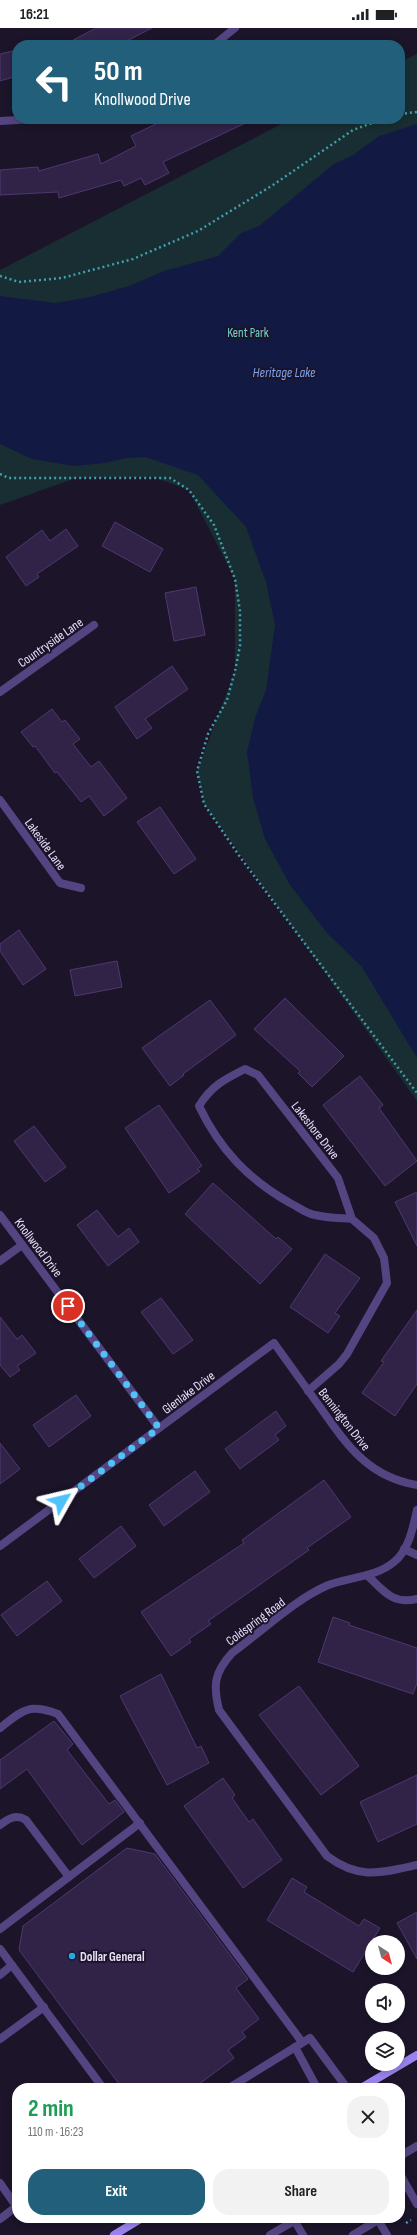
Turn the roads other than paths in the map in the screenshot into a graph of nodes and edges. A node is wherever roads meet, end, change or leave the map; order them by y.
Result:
1 (235, 28) edge
2 (220, 40) edge
3 (12, 120) edge
4 (0, 121) edge
5 (94, 625) dead end
6 (0, 692) edge
7 (0, 800) edge
8 (81, 888) dead end
9 (0, 1215) edge
10 (352, 1219) junction
11 (22, 1245) junction
12 (0, 1261) edge
13 (274, 1343) joint
14 (308, 1391) junction
15 (159, 1428) junction
16 (417, 1485) edge
17 (417, 1510) edge
18 (0, 1546) edge
19 (404, 1550) junction
20 (417, 1555) edge
21 (367, 1575) junction
22 (417, 1598) edge
23 (0, 1728) edge
24 (140, 1823) junction
25 (0, 1825) edge
26 (417, 1865) edge
27 (69, 1877) junction
28 (0, 1929) edge
29 (0, 1949) edge
30 (12, 1965) junction
31 (0, 1975) edge
32 (44, 2007) junction
33 (0, 2039) edge
34 (302, 2042) junction
35 (417, 2055) edge
36 (99, 2083) edge
37 (237, 2083) edge
38 (315, 2083) edge
39 (342, 2083) edge
40 (369, 2083) edge
41 (417, 2146) edge
42 (405, 2153) edge
43 (0, 2183) edge
44 (405, 2183) edge
45 (12, 2199) edge
46 (417, 2204) edge
47 (12, 2210) edge
48 (0, 2219) edge
49 (134, 2223) edge
50 (290, 2223) edge
51 (298, 2223) edge
52 (371, 2223) edge
53 (380, 2223) edge
54 (114, 2235) edge
55 (270, 2235) edge
56 (303, 2235) edge
57 (353, 2235) edge
58 (387, 2235) edge

1 - 2 street
3 - 4 street
5 - 6 street, Countryside Lane
7 - 8 street, Lakeside Lane
9 - 11 street, Knollwood Drive
10 - 10 street, Lakeshore Drive
10 - 14 street
11 - 12 street
11 - 15 street, Knollwood Drive
13 - 14 street, Bennington Drive
13 - 15 street, Glenlake Drive
14 - 16 street, Bennington Drive
15 - 18 street, Glenlake Drive
17 - 19 street, Coldspring Road
19 - 20 street
19 - 21 street, Coldspring Road
21 - 22 street
21 - 26 street, Coldspring Road
23 - 24 street
24 - 27 street
24 - 34 street
25 - 27 street
27 - 28 street
29 - 30 street
30 - 31 street
30 - 32 street
32 - 33 street
32 - 36 street
34 - 37 street
34 - 38 street
34 - 39 street
35 - 40 main road
41 - 42 street
43 - 45 street
44 - 46 street
47 - 48 street
49 - 54 main road
50 - 55 street
51 - 56 street
52 - 57 street
53 - 58 street

